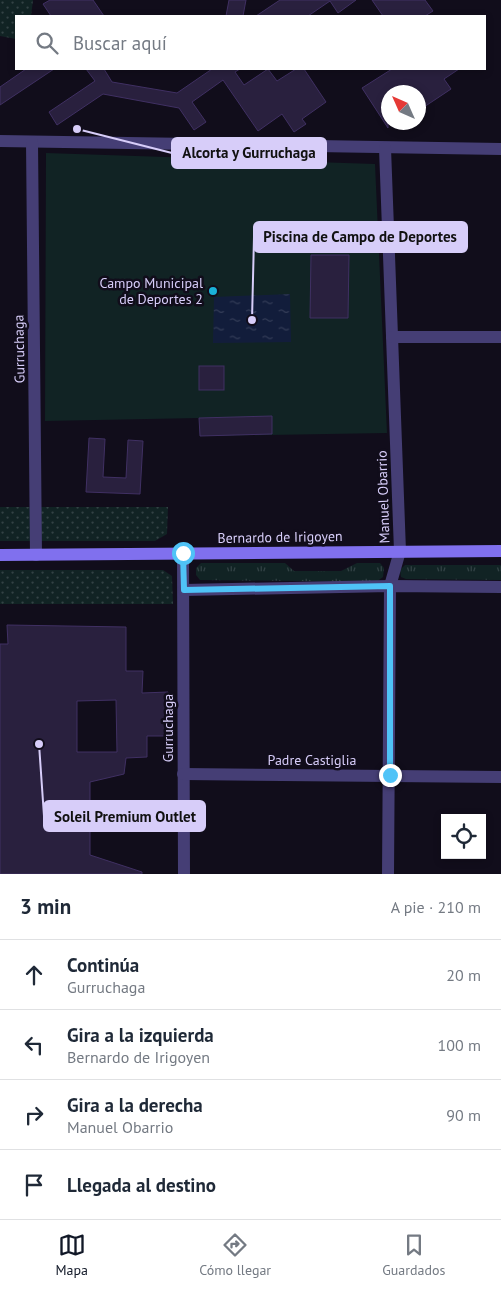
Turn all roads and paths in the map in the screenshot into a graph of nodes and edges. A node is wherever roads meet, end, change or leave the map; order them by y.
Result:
1 (0, 141) edge
2 (32, 142) junction
3 (386, 148) junction
4 (501, 150) edge
5 (392, 337) junction
6 (501, 337) edge
7 (400, 551) junction
8 (501, 551) edge
9 (183, 553) junction
10 (0, 555) edge
11 (36, 555) junction
12 (390, 586) junction
13 (501, 587) edge
14 (184, 590) junction
15 (183, 774) junction
16 (390, 775) junction
17 (501, 777) edge
18 (184, 874) edge
19 (388, 874) edge

1 - 2 street
2 - 3 street
2 - 11 street, Gurruchaga
3 - 4 street
3 - 5 street, Manuel Obarrio
5 - 6 street
5 - 7 street, Manuel Obarrio
7 - 8 street, Bernardo de Irigoyen
7 - 9 street, Bernardo de Irigoyen
7 - 12 street, Manuel Obarrio
9 - 11 street, Bernardo de Irigoyen
9 - 14 street, Gurruchaga
10 - 11 street, Bernardo de Irigoyen
12 - 13 street
12 - 14 street
12 - 16 street, Manuel Obarrio
14 - 15 street, Gurruchaga
15 - 16 street, Padre Castiglia
15 - 18 street, Gurruchaga
16 - 17 street, Padre Castiglia
16 - 19 street, Manuel Obarrio

